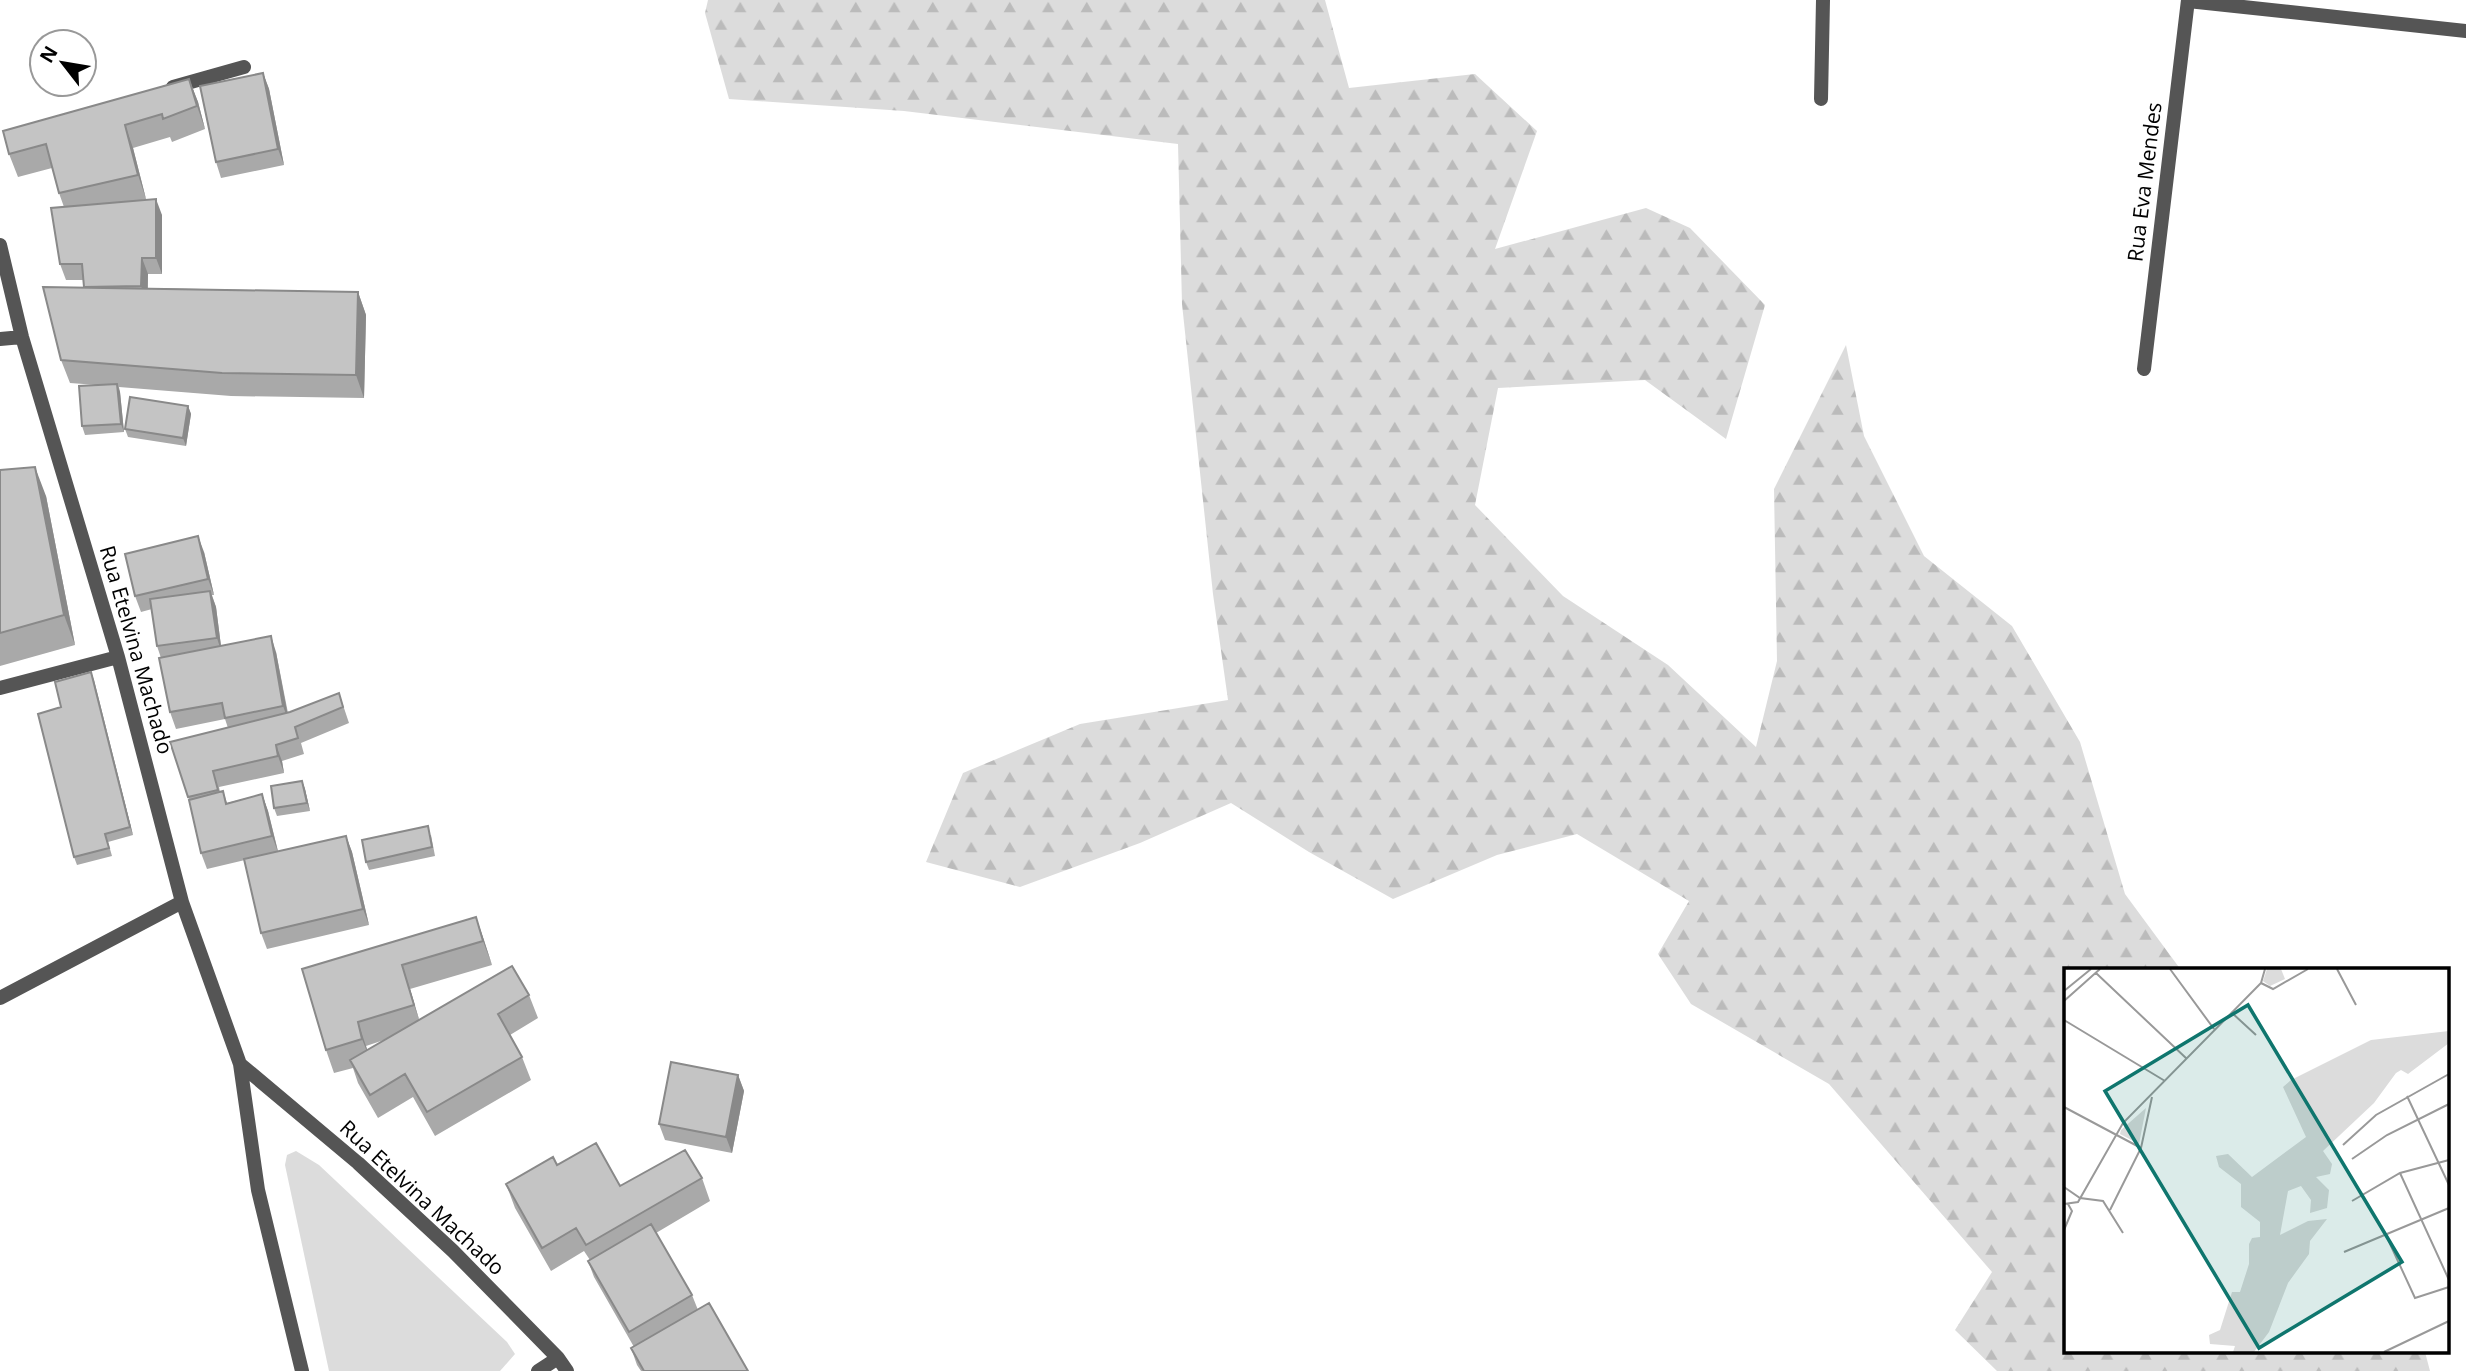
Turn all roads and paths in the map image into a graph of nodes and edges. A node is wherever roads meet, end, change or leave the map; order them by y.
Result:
1 (1823, 0) edge
2 (2188, 1) edge
3 (2466, 31) edge
4 (244, 67) dead end
5 (154, 93) edge
6 (1821, 99) dead end
7 (0, 245) edge
8 (22, 337) junction
9 (0, 339) edge
10 (2144, 369) dead end
11 (118, 657) junction
12 (0, 688) edge
13 (182, 902) junction
14 (0, 998) edge
15 (240, 1064) junction
16 (558, 1358) junction
17 (302, 1371) edge
18 (538, 1371) edge
19 (567, 1371) edge

1 - 6 street
2 - 3 street
2 - 10 street, Rua Eva Mendes
4 - 5 street
7 - 8 street, Rua Etelvina Machado
8 - 9 street
8 - 11 street, Rua Etelvina Machado
11 - 12 street
11 - 13 street, Rua Etelvina Machado
13 - 14 street
13 - 15 street, Rua Etelvina Machado
15 - 16 street, Rua Etelvina Machado
15 - 17 street, Rua Etelvina Machado
16 - 18 street
16 - 19 street, Rua Etelvina Machado

